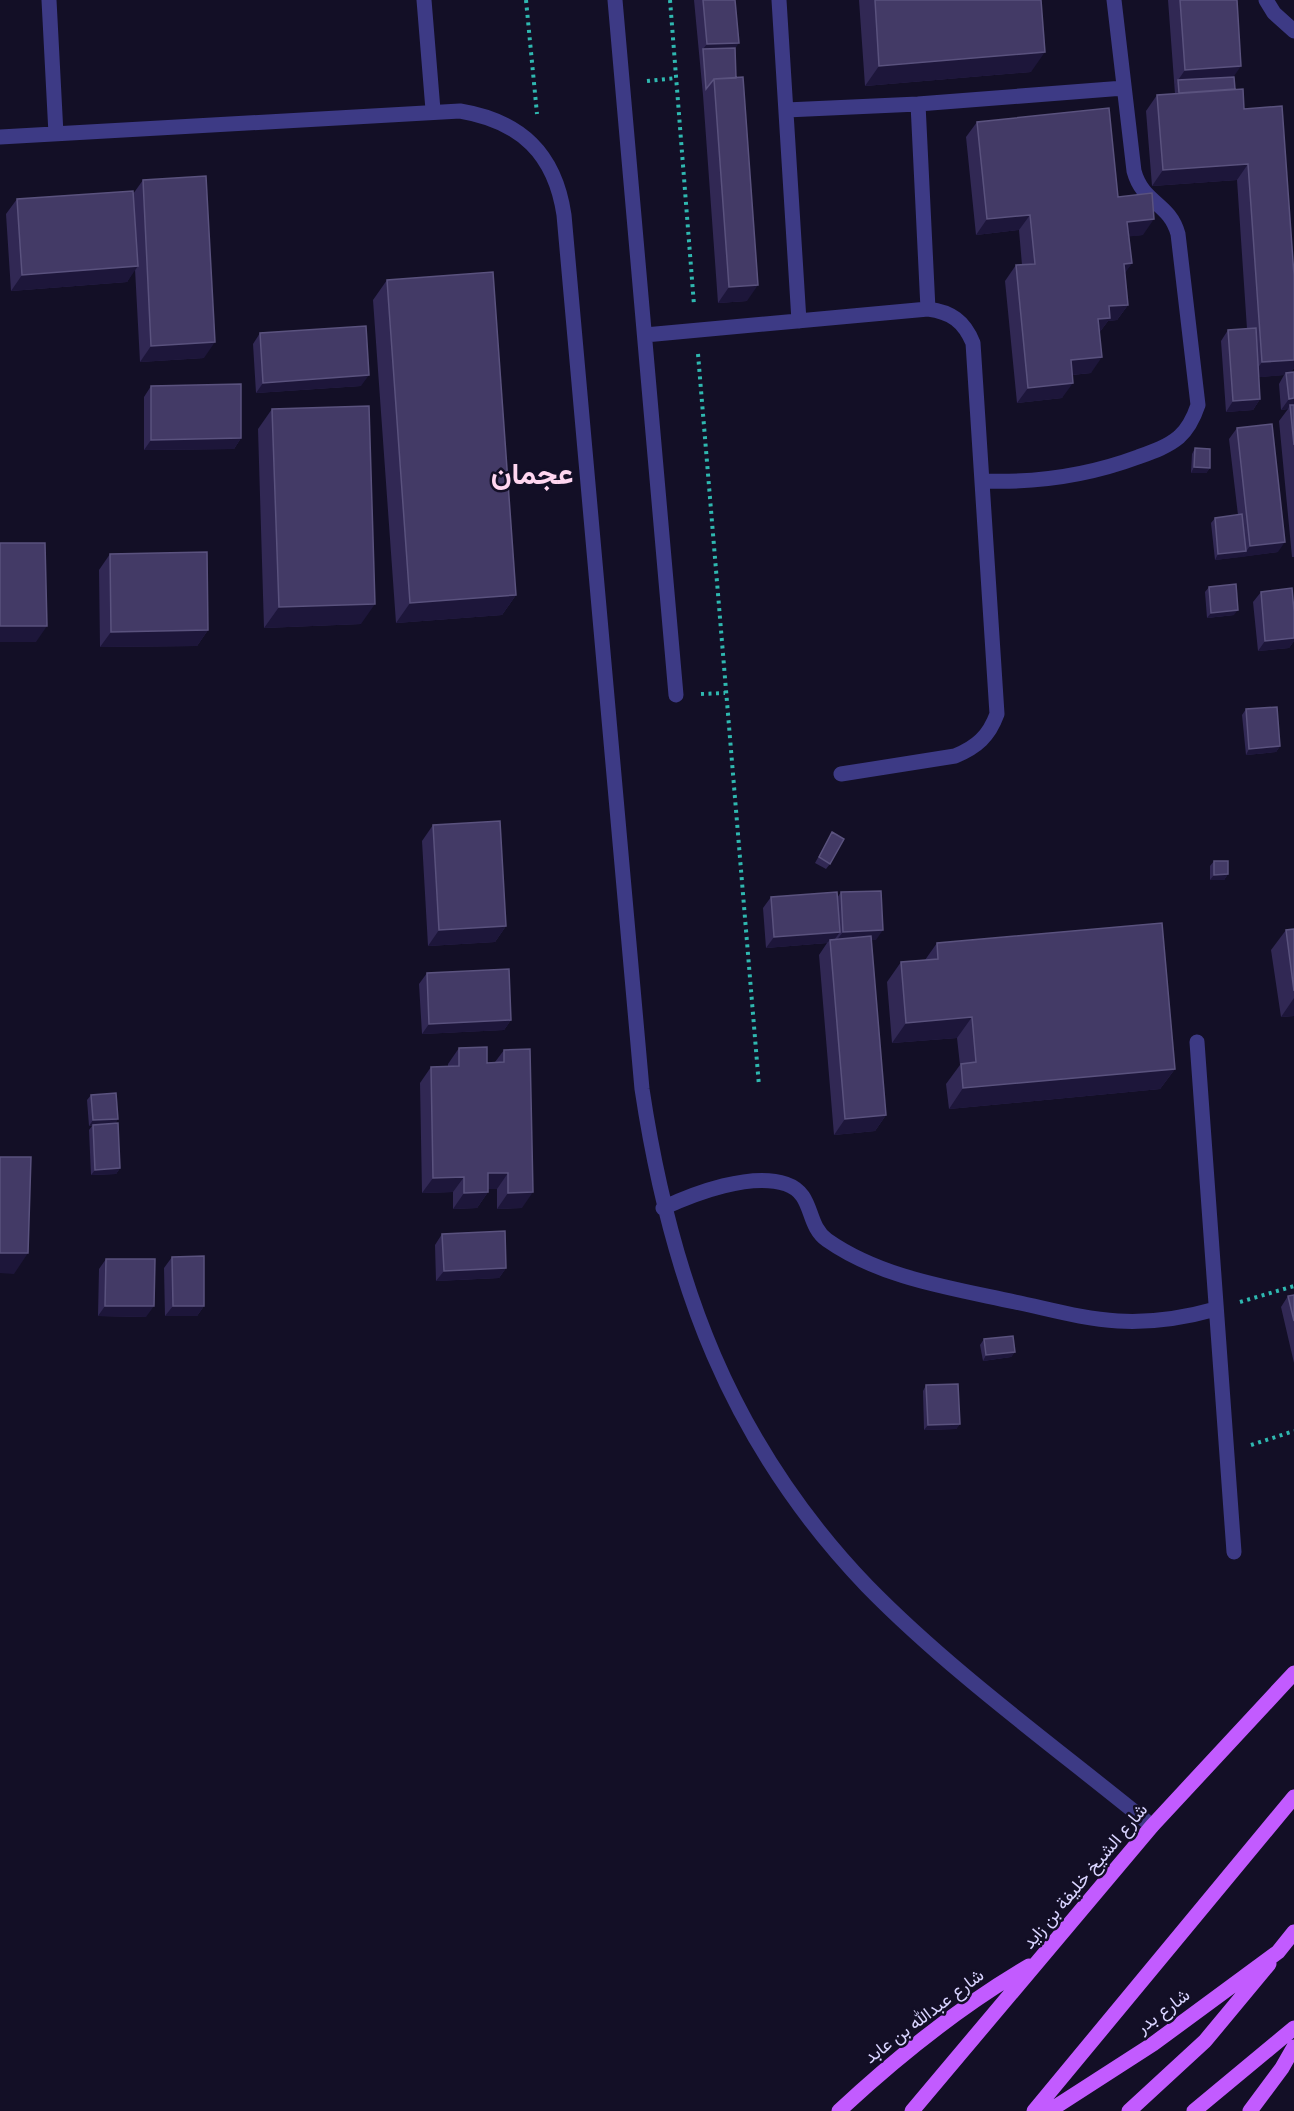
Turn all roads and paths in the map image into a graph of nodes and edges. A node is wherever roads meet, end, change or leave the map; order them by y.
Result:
1 (49, 0) edge
2 (424, 0) edge
3 (526, 0) edge
4 (615, 0) edge
5 (670, 0) edge
6 (780, 0) edge
7 (1114, 0) edge
8 (1266, 0) edge
9 (1294, 31) edge
10 (1124, 88) junction
11 (918, 104) junction
12 (433, 110) junction
13 (786, 110) junction
14 (56, 134) junction
15 (0, 137) edge
16 (541, 154) junction
17 (928, 309) junction
18 (800, 321) junction
19 (696, 331) junction
20 (645, 335) junction
21 (983, 481) junction
22 (676, 695) dead end
23 (842, 774) dead end
24 (1197, 1042) dead end
25 (759, 1086) dead end
26 (663, 1208) junction
27 (1294, 1286) edge
28 (1216, 1309) junction
29 (1294, 1431) edge
30 (1227, 1453) junction
31 (1234, 1552) dead end
32 (1294, 1673) edge
33 (1294, 1797) edge
34 (1152, 1826) junction
35 (1294, 1932) edge
36 (1278, 1952) junction
37 (1039, 1960) junction
38 (1294, 2028) edge
39 (1294, 2047) edge
40 (839, 2111) edge
41 (912, 2111) edge
42 (1034, 2111) edge
43 (1049, 2111) edge
44 (1129, 2111) edge
45 (1194, 2111) edge
46 (1250, 2111) edge

1 - 14 street
2 - 12 street
3 - 16 path
4 - 20 street
5 - 19 path
6 - 13 street
7 - 10 street
8 - 9 street
10 - 11 street
10 - 21 street
11 - 13 street
11 - 17 street
12 - 14 street
12 - 16 street
13 - 18 street
14 - 15 street
16 - 26 street
17 - 18 street
17 - 21 street
18 - 19 street
19 - 20 street
19 - 25 path
20 - 22 street
21 - 23 street
24 - 28 street
26 - 28 street
26 - 34 street
27 - 28 path
28 - 30 street
29 - 30 path
30 - 31 street
32 - 34 main road, شارع الشيخ خليفة بن زايد
33 - 42 main road
34 - 37 main road, شارع الشيخ خليفة بن زايد
35 - 36 main road, شارع بدر
36 - 43 main road, شارع بدر
36 - 44 main road
37 - 40 main road, شارع عبدالله بن عابد
37 - 41 main road, شارع الشيخ خليفة بن زايد
38 - 45 main road
39 - 46 main road

